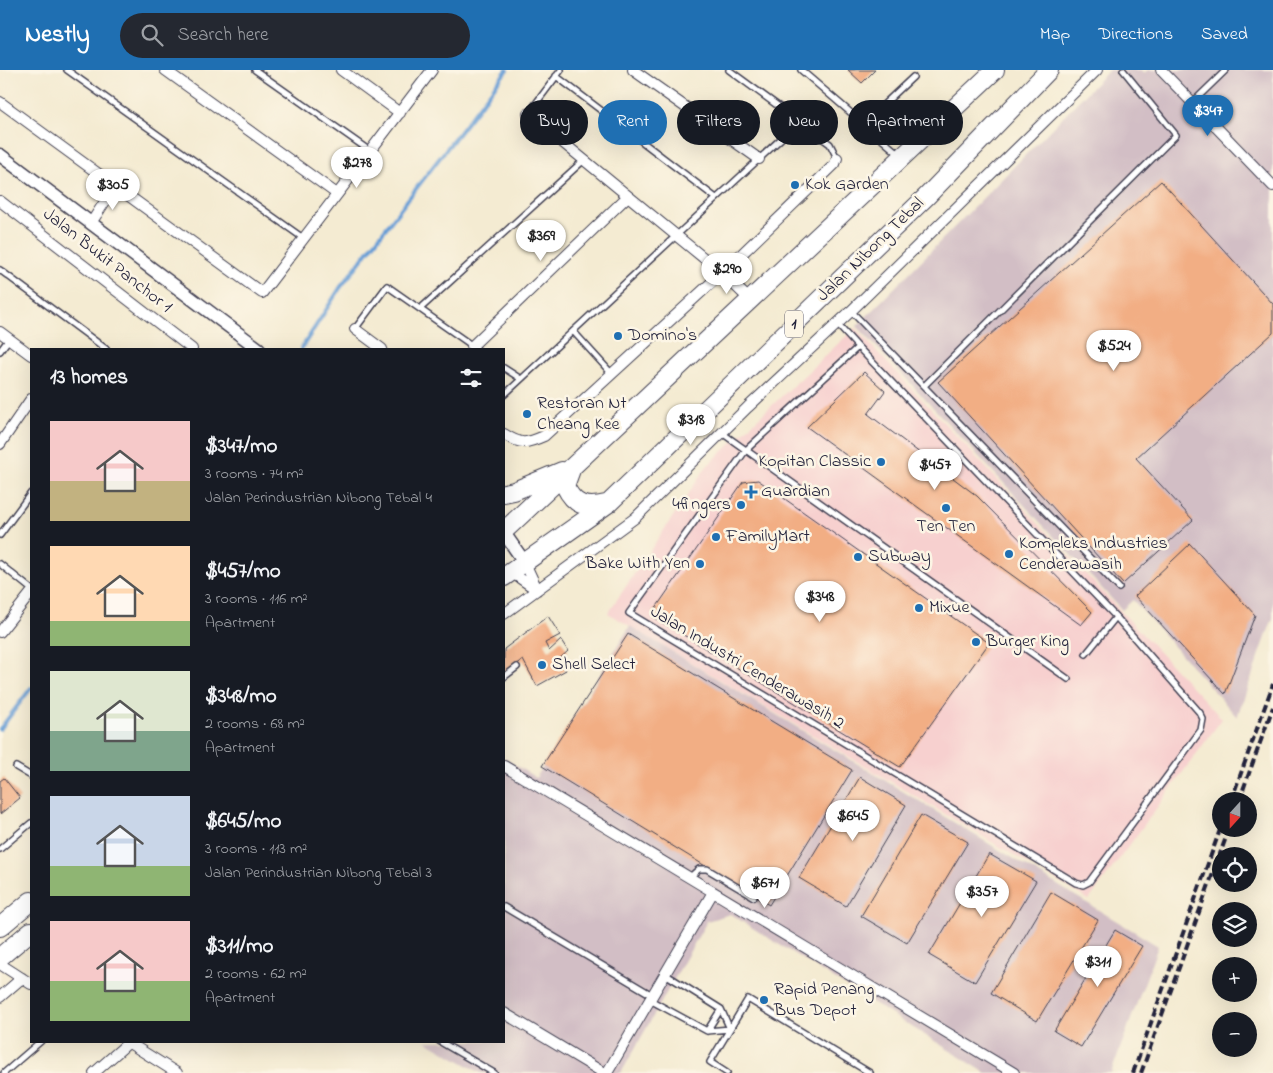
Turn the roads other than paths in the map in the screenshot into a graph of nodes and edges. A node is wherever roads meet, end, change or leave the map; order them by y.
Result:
1 (67, 70) edge
2 (165, 70) edge
3 (255, 70) edge
4 (341, 70) edge
5 (432, 70) edge
6 (561, 70) edge
7 (633, 70) edge
8 (729, 70) edge
9 (801, 70) edge
10 (995, 70) edge
11 (1049, 70) edge
12 (1096, 70) edge
13 (1123, 70) edge
14 (1161, 70) edge
15 (1226, 70) edge
16 (556, 76) junction
17 (913, 77) dead end
18 (538, 100) edge
19 (770, 100) edge
20 (888, 100) edge
21 (0, 102) edge
22 (1192, 102) junction
23 (848, 110) edge
24 (400, 113) junction
25 (566, 145) edge
26 (774, 145) edge
27 (830, 145) edge
28 (890, 145) edge
29 (370, 151) junction
30 (0, 155) edge
31 (903, 156) junction
32 (837, 158) joint
33 (759, 159) junction
34 (584, 160) junction
35 (115, 186) junction
36 (1273, 186) edge
37 (337, 194) junction
38 (628, 196) junction
39 (716, 198) junction
40 (0, 201) edge
41 (91, 223) junction
42 (677, 236) junction
43 (303, 238) junction
44 (0, 270) edge
45 (722, 273) junction
46 (750, 300) junction
47 (420, 309) junction
48 (851, 311) junction
49 (837, 324) junction
50 (355, 329) joint
51 (573, 331) junction
52 (0, 332) edge
53 (9, 338) junction
54 (474, 347) edge
55 (858, 347) junction
56 (105, 348) edge
57 (191, 348) edge
58 (258, 348) edge
59 (381, 348) edge
60 (0, 351) edge
61 (30, 354) edge
62 (505, 369) edge
63 (612, 375) junction
64 (521, 379) junction
65 (924, 386) junction
66 (505, 394) edge
67 (30, 400) edge
68 (722, 433) junction
69 (505, 435) edge
70 (0, 444) edge
71 (746, 450) junction
72 (572, 467) junction
73 (505, 493) edge
74 (30, 494) edge
75 (608, 503) junction
76 (505, 531) edge
77 (0, 535) edge
78 (505, 537) edge
79 (0, 564) edge
80 (511, 569) edge
81 (30, 588) edge
82 (1119, 588) dead end
83 (537, 590) junction
84 (30, 594) edge
85 (505, 613) edge
86 (1116, 617) junction
87 (0, 632) edge
88 (1086, 654) dead end
89 (517, 667) dead end
90 (505, 676) edge
91 (1068, 679) dead end
92 (16, 767) dead end
93 (505, 767) edge
94 (30, 775) edge
95 (30, 824) edge
96 (0, 849) edge
97 (689, 878) junction
98 (713, 892) junction
99 (754, 897) dead end
100 (30, 902) edge
101 (505, 910) edge
102 (0, 927) edge
103 (30, 932) edge
104 (0, 957) edge
105 (0, 964) edge
106 (665, 974) junction
107 (27, 981) edge
108 (0, 997) edge
109 (651, 998) junction
110 (721, 1008) junction
111 (505, 1014) edge
112 (730, 1028) junction
113 (707, 1030) junction
114 (39, 1043) edge
115 (126, 1043) edge
116 (129, 1043) edge
117 (442, 1043) edge
118 (4, 1073) edge
119 (94, 1073) edge
120 (177, 1073) edge
121 (494, 1073) edge
122 (606, 1073) edge
123 (727, 1073) edge
124 (870, 1073) edge
125 (1014, 1073) edge

1 - 43 lane
2 - 37 street
3 - 29 lane
4 - 24 street
5 - 24 street
6 - 16 lane
7 - 33 street
8 - 19 lane
9 - 23 lane
10 - 31 highway
11 - 75 highway, Jalan Nibong Tebal / 1
12 - 48 street
13 - 65 lane
14 - 22 street
15 - 22 lane
16 - 18 lane
16 - 39 lane
17 - 20 lane
21 - 35 street
22 - 36 street
24 - 29 street
25 - 34 street
26 - 33 lane
27 - 32 lane
28 - 31 lane
29 - 37 street
30 - 41 street, Jalan Bukit Panchor 1
31 - 46 highway
32 - 45 street
33 - 39 lane
34 - 38 street
34 - 47 lane
35 - 41 street
35 - 43 street
37 - 43 street
38 - 42 street
38 - 54 street
39 - 42 lane
40 - 57 street, Jalan Bukit Panchor 1
41 - 58 street, Jalan Bukit Panchor 1
42 - 45 street
42 - 51 lane
44 - 56 lane
45 - 46 street
45 - 63 street
46 - 72 highway
47 - 50 lane
47 - 54 lane
48 - 49 street
48 - 65 lane
49 - 55 lane
49 - 68 street
50 - 59 street
51 - 63 lane
51 - 64 lane
52 - 53 street
53 - 60 lane
53 - 61 street
55 - 71 lane, Jalan Industri Cenderawasih 2
55 - 86 lane
62 - 64 lane
63 - 69 street
64 - 66 lane
65 - 82 lane
67 - 70 street
68 - 71 lane
68 - 83 street
71 - 86 lane, Jalan Industri Cenderawasih 2
71 - 91 lane
72 - 73 highway
72 - 75 highway
72 - 76 highway
74 - 77 lane
75 - 80 highway, Jalan Nibong Tebal / 1
78 - 80 street
79 - 81 lane
80 - 83 street
80 - 83 street
83 - 85 street
84 - 87 street
86 - 88 lane
89 - 90 lane
92 - 94 lane
93 - 97 street
95 - 96 lane
97 - 98 street
97 - 99 lane
98 - 106 street
98 - 125 street
100 - 102 highway
101 - 109 lane
103 - 104 highway
105 - 107 street
106 - 109 street
106 - 110 lane
107 - 108 street
109 - 113 lane
109 - 122 street
110 - 112 lane
110 - 113 lane
111 - 122 street
112 - 113 lane
112 - 123 lane
112 - 124 lane
114 - 118 lane
115 - 119 street
116 - 120 street
117 - 121 lane

